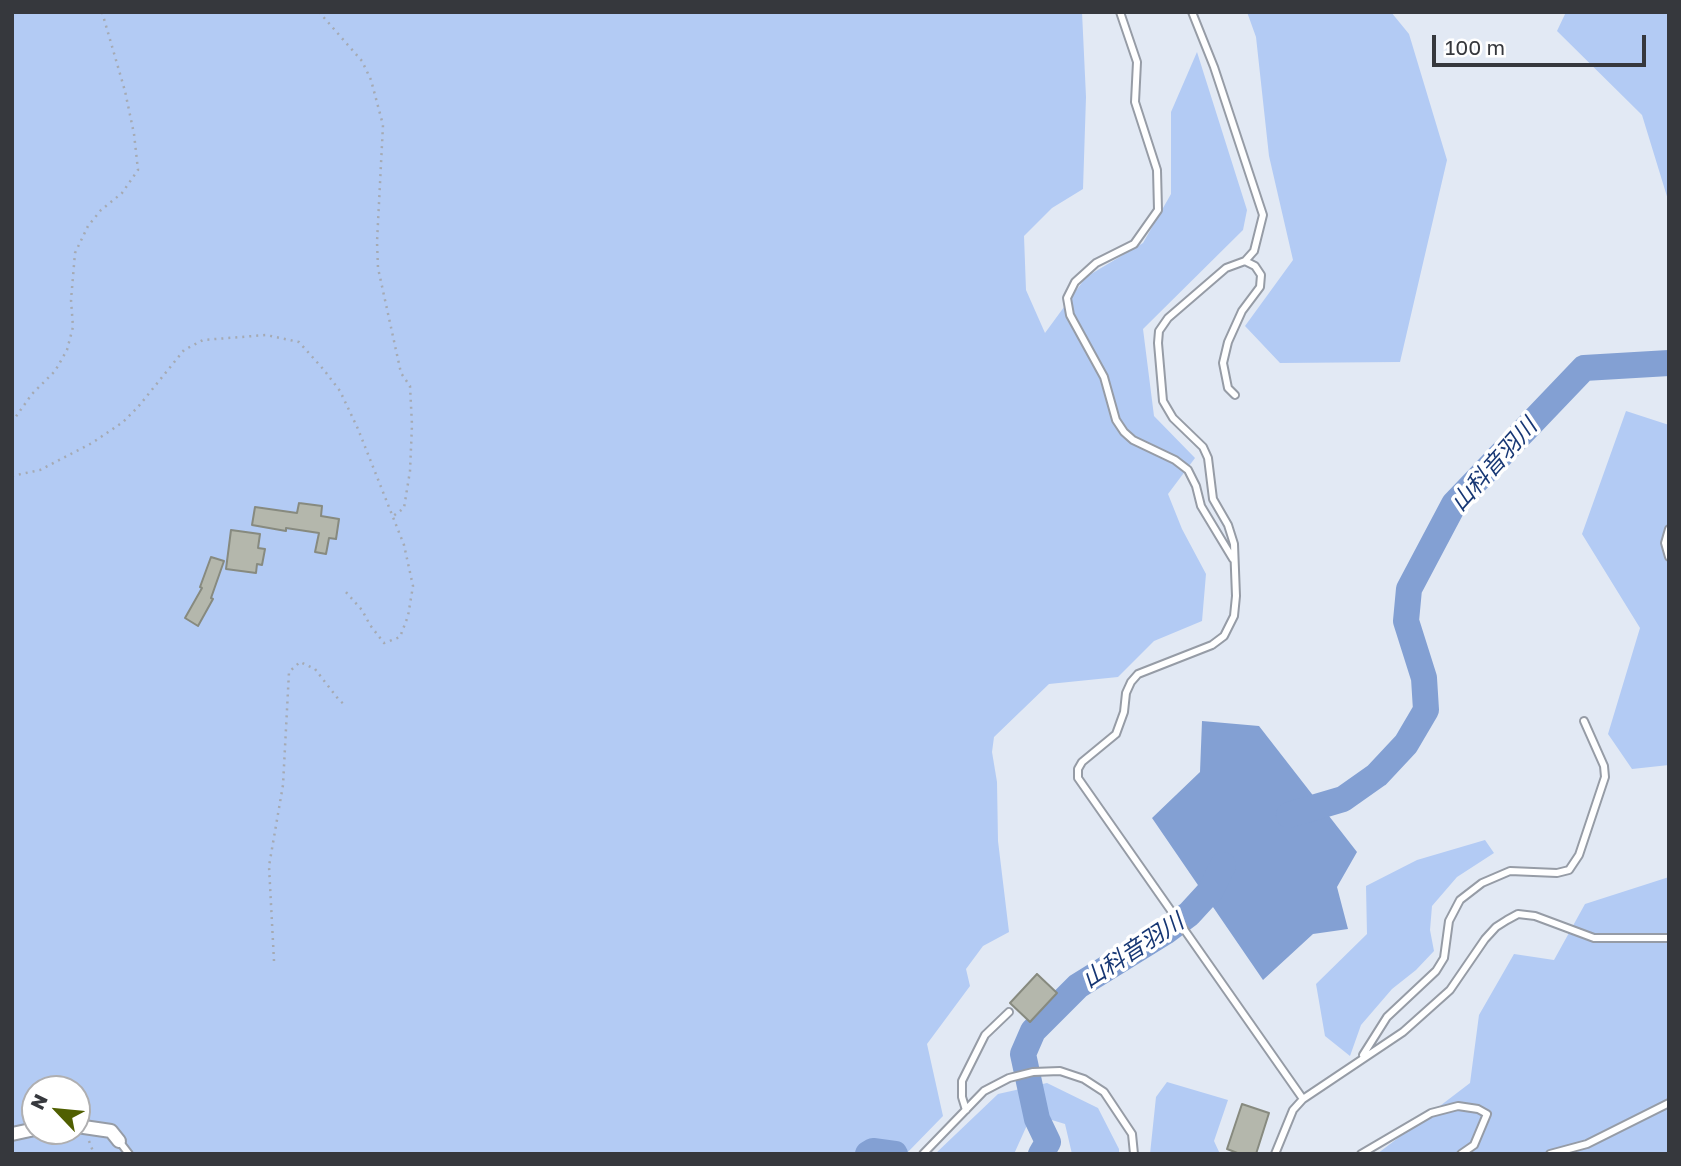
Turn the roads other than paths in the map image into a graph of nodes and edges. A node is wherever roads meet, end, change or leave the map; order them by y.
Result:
1 (1120, 12) edge
2 (1192, 12) edge
3 (1245, 261) junction
4 (1235, 395) dead end
5 (1669, 529) edge
6 (1669, 556) edge
7 (1234, 561) junction
8 (1584, 721) dead end
9 (1669, 938) edge
10 (1009, 1012) dead end
11 (1362, 1058) junction
12 (1303, 1099) junction
13 (1669, 1103) edge
14 (966, 1110) junction
15 (91, 1128) edge
16 (119, 1142) joint
17 (129, 1154) edge
18 (923, 1154) edge
19 (1134, 1154) edge
20 (1275, 1154) edge
21 (1361, 1154) edge
22 (1461, 1154) edge
23 (1550, 1154) edge

1 - 7 lane
2 - 3 lane
3 - 4 lane
3 - 7 lane
5 - 6 lane
7 - 12 lane
8 - 11 lane
9 - 11 lane
10 - 14 lane
11 - 12 lane
12 - 20 lane
13 - 23 lane
14 - 18 lane
14 - 19 lane
15 - 16 street
16 - 17 lane
21 - 22 lane

